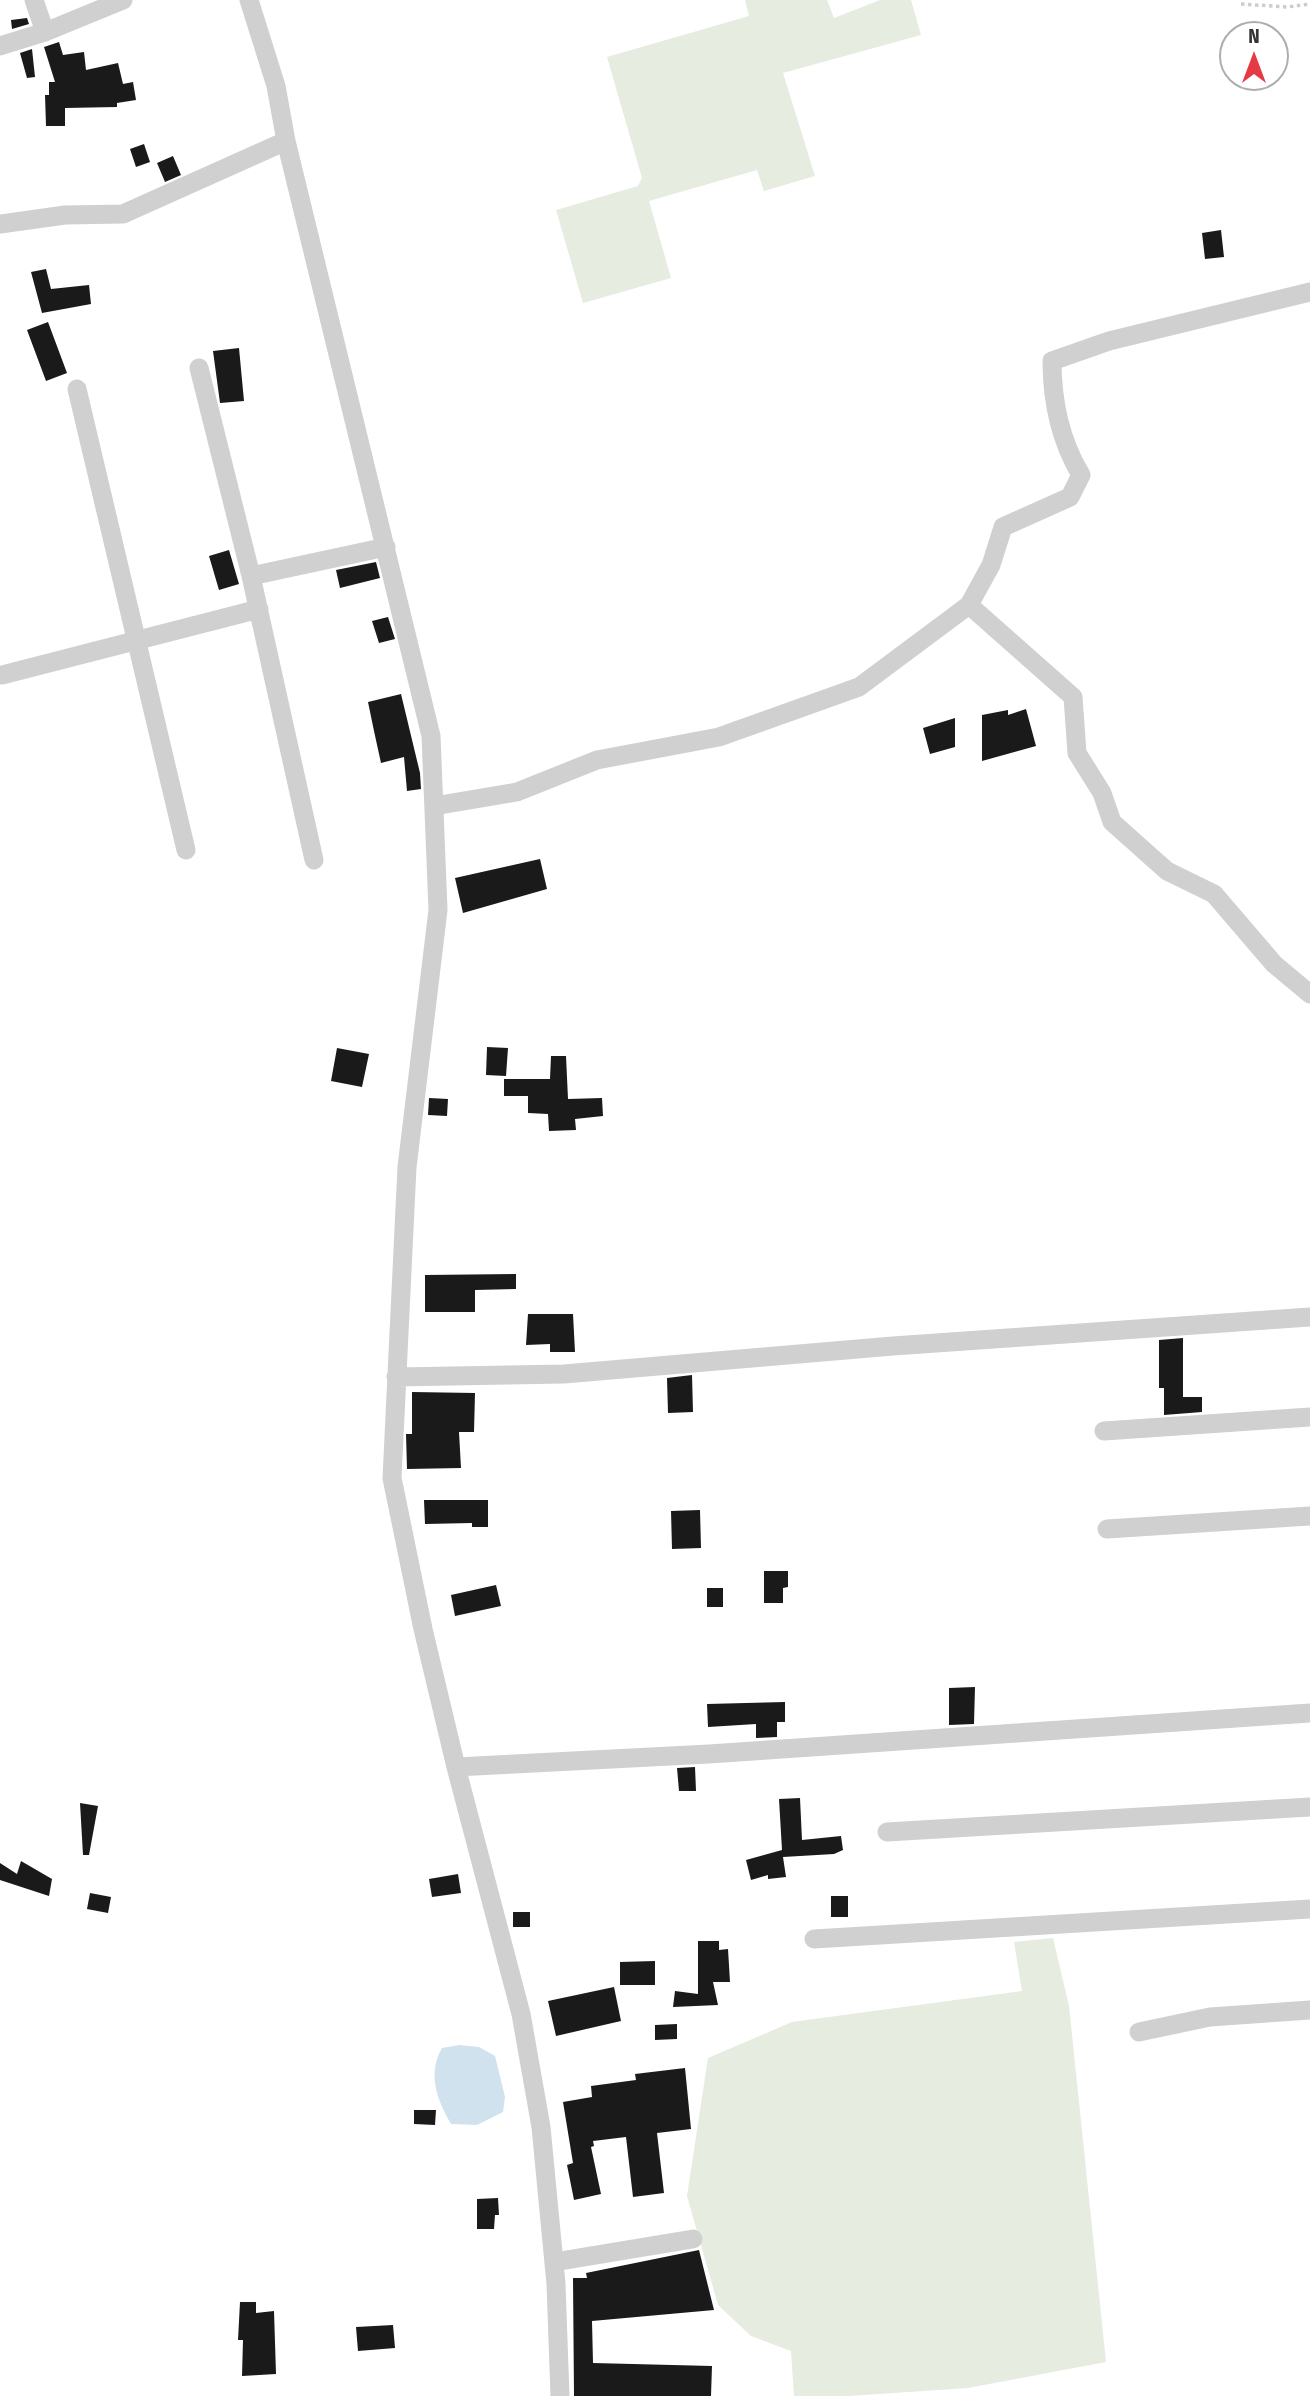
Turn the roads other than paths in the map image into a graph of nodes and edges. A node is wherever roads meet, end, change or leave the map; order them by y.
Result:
1 (34, 0) edge
2 (123, 0) edge
3 (249, 0) edge
4 (45, 32) junction
5 (0, 46) edge
6 (286, 141) junction
7 (0, 224) edge
8 (1310, 292) edge
9 (199, 368) dead end
10 (76, 389) dead end
11 (386, 547) junction
12 (251, 576) junction
13 (969, 606) junction
14 (259, 608) junction
15 (135, 641) junction
16 (2, 675) dead end
17 (434, 806) junction
18 (186, 850) dead end
19 (314, 860) dead end
20 (1310, 995) edge
21 (1310, 1317) edge
22 (396, 1377) junction
23 (1310, 1417) edge
24 (1104, 1431) dead end
25 (1310, 1516) edge
26 (1107, 1530) dead end
27 (1310, 1713) edge
28 (456, 1767) junction
29 (1310, 1807) edge
30 (887, 1832) dead end
31 (1310, 1909) edge
32 (814, 1939) dead end
33 (1310, 2010) edge
34 (1139, 2032) dead end
35 (693, 2239) dead end
36 (554, 2262) junction
37 (561, 2396) edge

1 - 4 street
2 - 4 street
3 - 6 street
4 - 5 street
6 - 7 street
6 - 11 street
8 - 13 street
9 - 12 street
10 - 15 street
11 - 12 street
11 - 17 street
12 - 14 street
13 - 17 street
13 - 20 street
14 - 15 street
14 - 19 street
15 - 16 street
15 - 18 street
17 - 22 street
21 - 22 street
22 - 28 street
23 - 24 street
25 - 26 street
27 - 28 street
28 - 36 street
29 - 30 street
31 - 32 street
33 - 34 street
35 - 36 street
36 - 37 street

